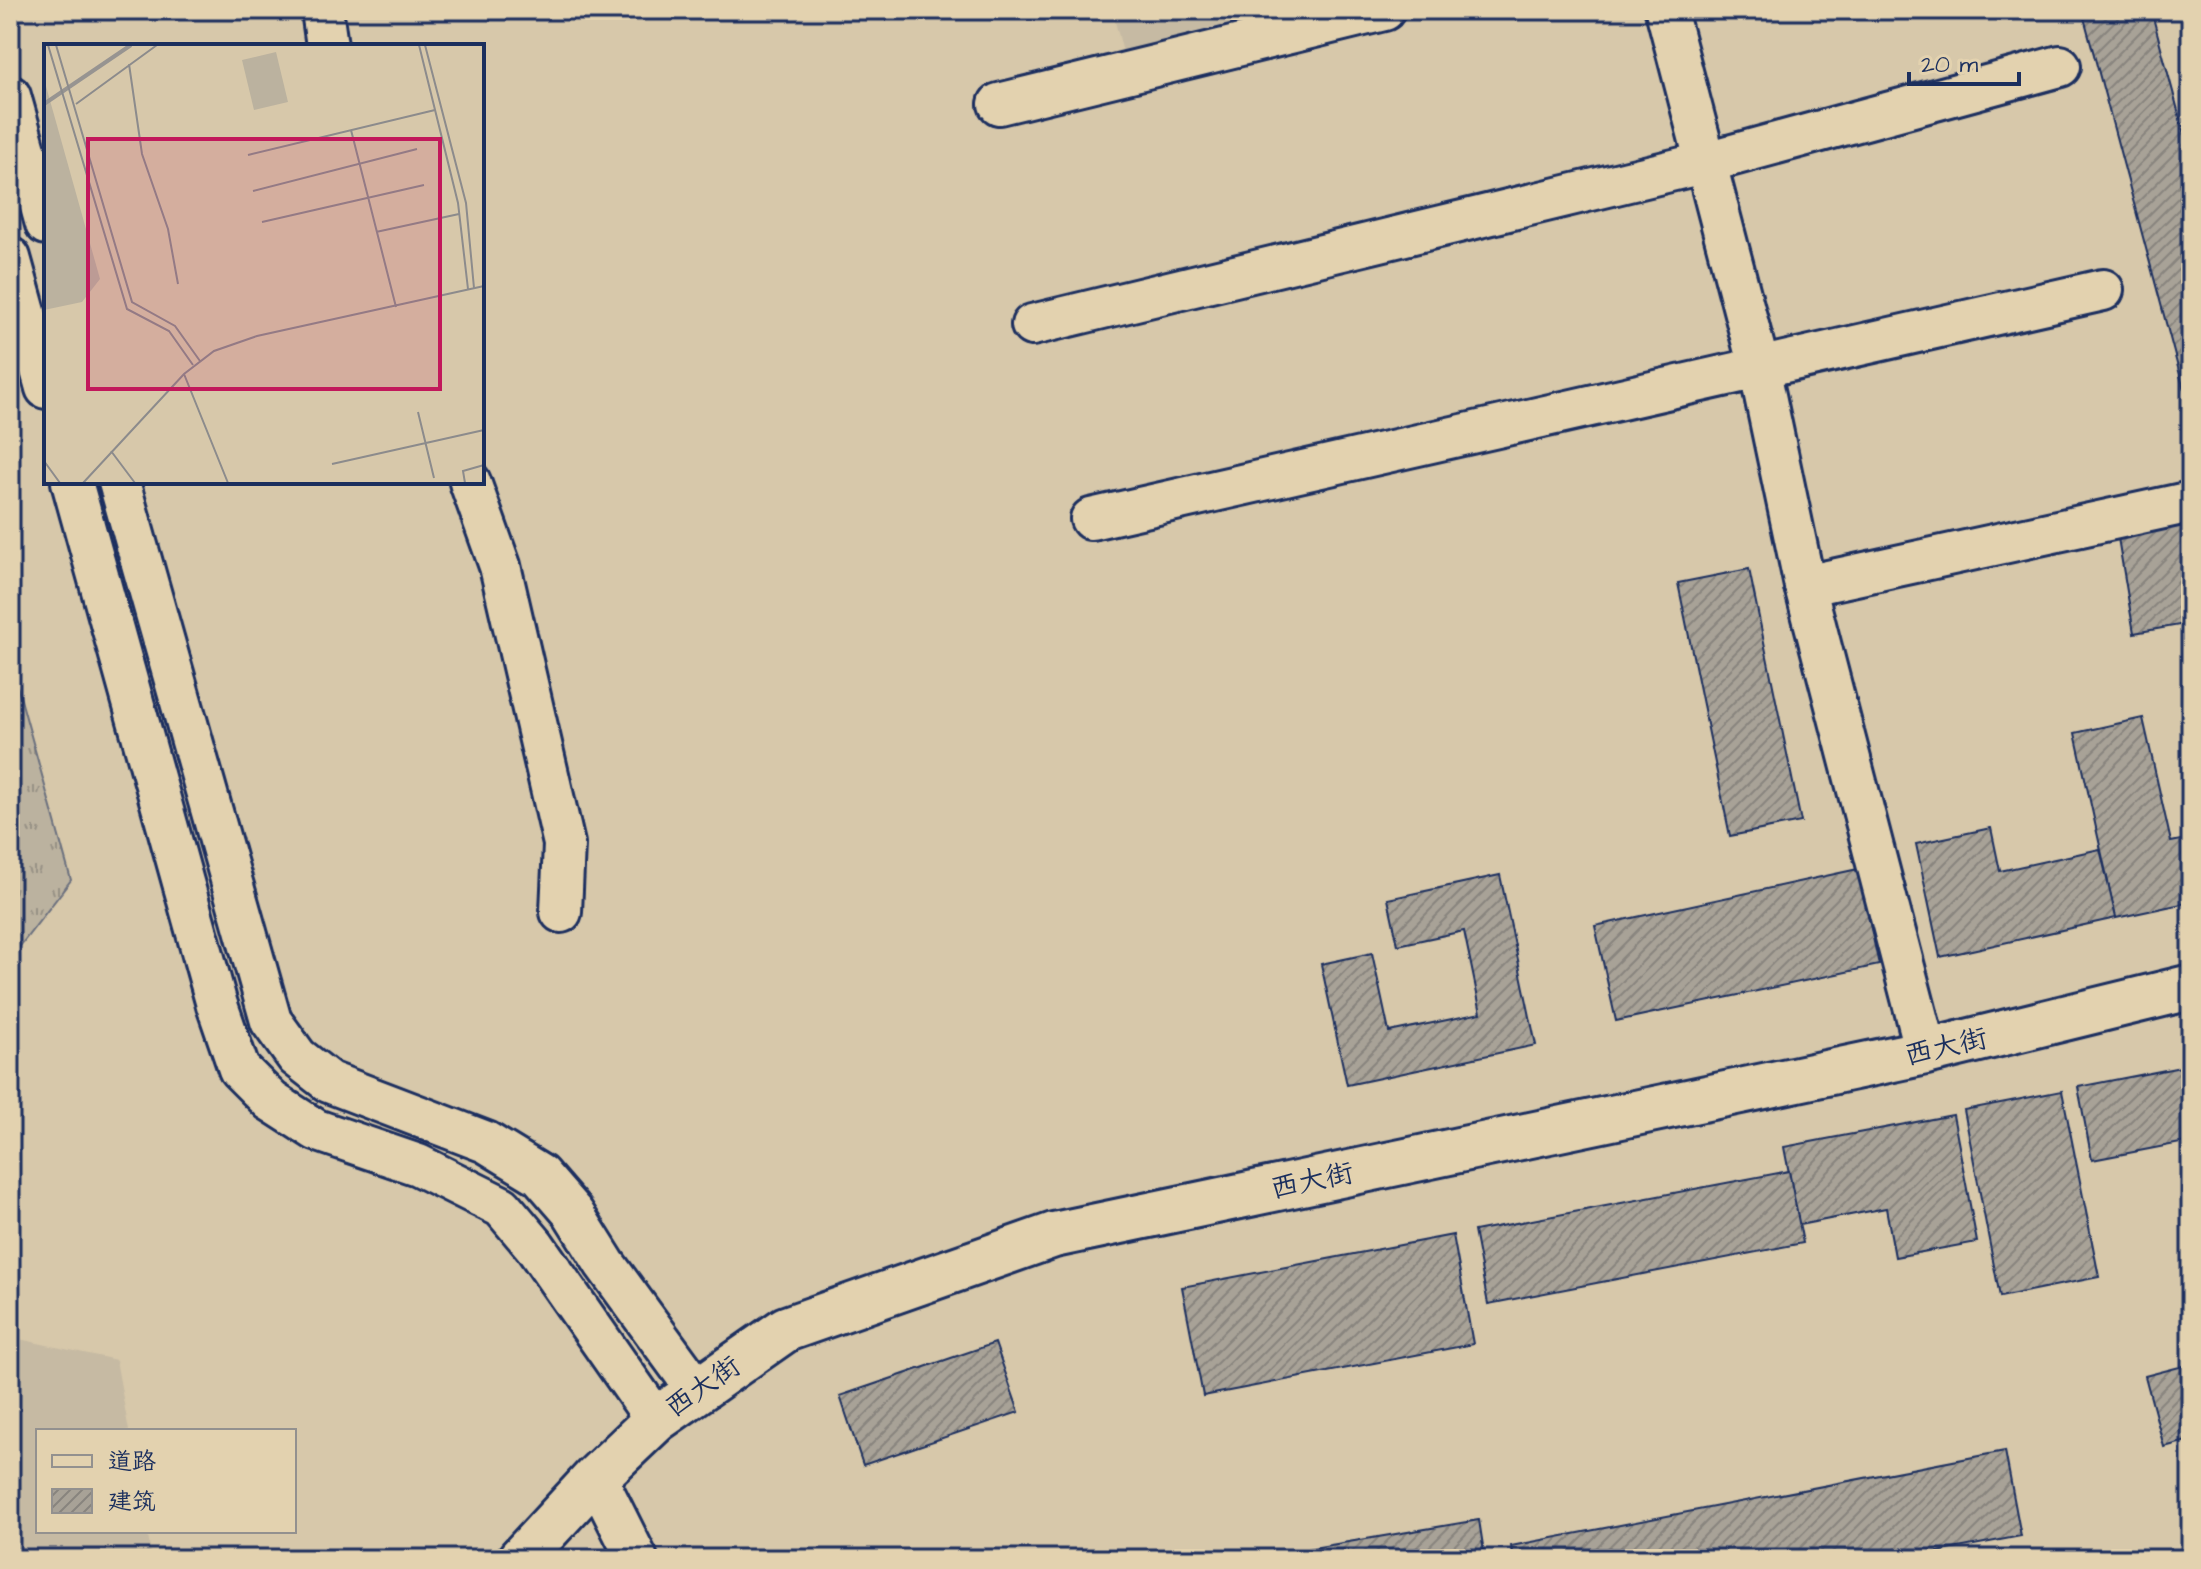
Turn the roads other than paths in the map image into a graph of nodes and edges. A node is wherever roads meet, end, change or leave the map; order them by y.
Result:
1 (322, 10) edge
2 (1384, 10) edge
3 (1666, 10) edge
4 (327, 44) edge
5 (2060, 66) dead end
6 (10, 96) edge
7 (999, 104) dead end
8 (1707, 162) junction
9 (44, 217) edge
10 (10, 258) edge
11 (2103, 290) dead end
12 (1032, 325) dead end
13 (1759, 367) junction
14 (44, 381) edge
15 (73, 484) edge
16 (120, 484) edge
17 (471, 484) edge
18 (2191, 502) edge
19 (1091, 519) dead end
20 (1805, 586) junction
21 (561, 912) dead end
22 (2191, 987) edge
23 (1926, 1052) junction
24 (697, 1390) junction
25 (656, 1420) junction
26 (596, 1477) junction
27 (520, 1559) edge
28 (637, 1559) edge

1 - 4 street
2 - 7 street
3 - 8 street
5 - 8 street
6 - 9 street
8 - 12 street
8 - 13 street
10 - 14 street
11 - 13 street
13 - 19 street
13 - 20 street
15 - 25 street
16 - 24 street
17 - 21 street
18 - 20 street
20 - 23 street
22 - 23 main road, 西大街
23 - 24 main road, 西大街
24 - 25 main road, 西大街
25 - 26 main road, 西大街
26 - 27 main road, 西大街
26 - 28 street

